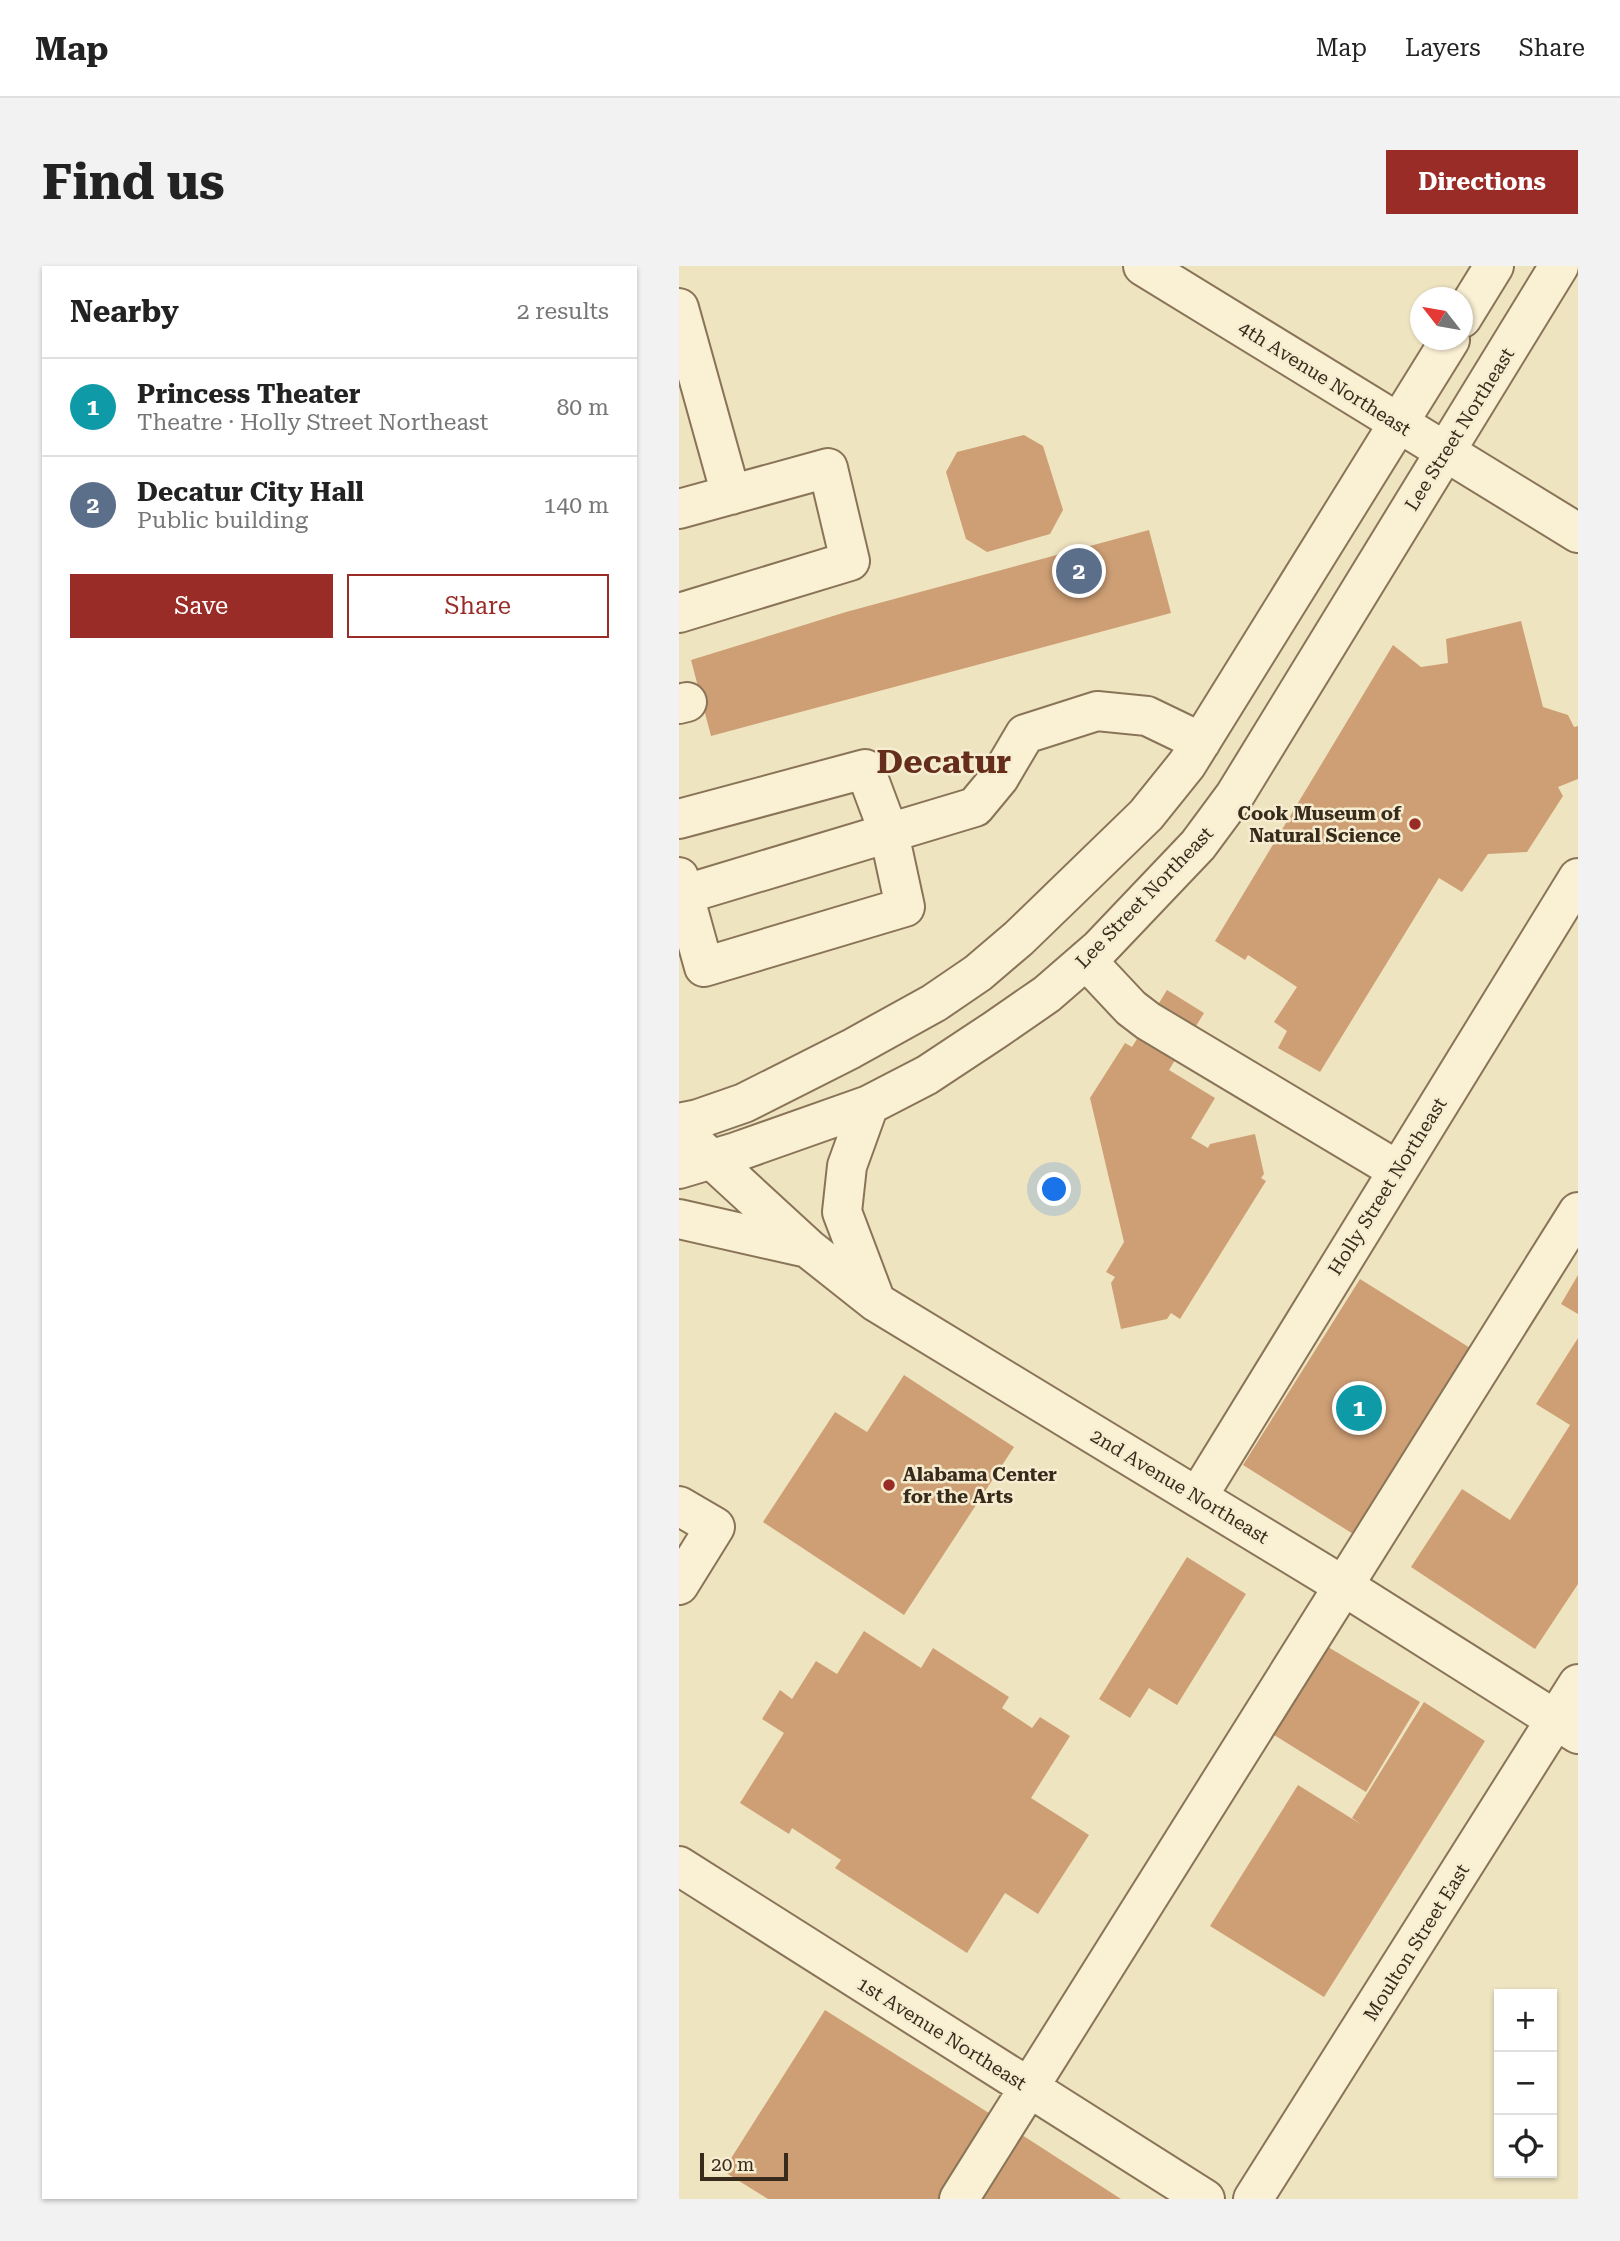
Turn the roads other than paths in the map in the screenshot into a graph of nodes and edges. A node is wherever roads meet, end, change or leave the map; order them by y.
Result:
1 (1143, 266) edge
2 (1494, 266) edge
3 (1559, 266) edge
4 (1473, 300) edge
5 (680, 316) edge
6 (1444, 350) edge
7 (694, 415) edge
8 (1399, 423) junction
9 (1445, 452) junction
10 (731, 495) junction
11 (679, 509) edge
12 (1578, 533) edge
13 (679, 614) edge
14 (1201, 742) junction
15 (679, 820) edge
16 (889, 833) junction
17 (1578, 878) edge
18 (681, 889) edge
19 (1086, 960) junction
20 (869, 1105) junction
21 (679, 1125) edge
22 (695, 1164) edge
23 (1393, 1177) junction
24 (1578, 1212) edge
25 (679, 1219) edge
26 (809, 1249) junction
27 (876, 1301) junction
28 (1198, 1496) junction
29 (679, 1506) edge
30 (679, 1585) edge
31 (1342, 1585) junction
32 (1578, 1685) edge
33 (1567, 1727) edge
34 (679, 1866) edge
35 (1030, 2088) junction
36 (959, 2199) edge
37 (1205, 2199) edge
38 (1253, 2199) edge

1 - 8 street, 4th Avenue Northeast
2 - 4 street
3 - 9 street, Lee Street Northeast
5 - 7 street
6 - 8 street
7 - 10 street
8 - 9 street, 4th Avenue Northeast
8 - 14 street
9 - 12 street, 4th Avenue Northeast
9 - 19 street, Lee Street Northeast
10 - 11 street
10 - 13 street
14 - 16 street
14 - 21 street
15 - 16 street
16 - 18 street
16 - 18 street
17 - 23 street, Holly Street Northeast
19 - 20 street, Lee Street Northeast
19 - 23 street
20 - 22 street, Lee Street Northeast
20 - 27 street
21 - 22 street, 2nd Avenue Northeast
22 - 26 street, 2nd Avenue Northeast
23 - 28 street, Holly Street Northeast
24 - 31 street
25 - 26 street
26 - 27 street, 2nd Avenue Northeast
27 - 28 street, 2nd Avenue Northeast
28 - 31 street, 2nd Avenue Northeast
29 - 30 street
31 - 33 street, 2nd Avenue Northeast
31 - 35 street
32 - 33 street, Moulton Street East
33 - 38 street, Moulton Street East
34 - 35 street, 1st Avenue Northeast
35 - 36 street
35 - 37 street, 1st Avenue Northeast

